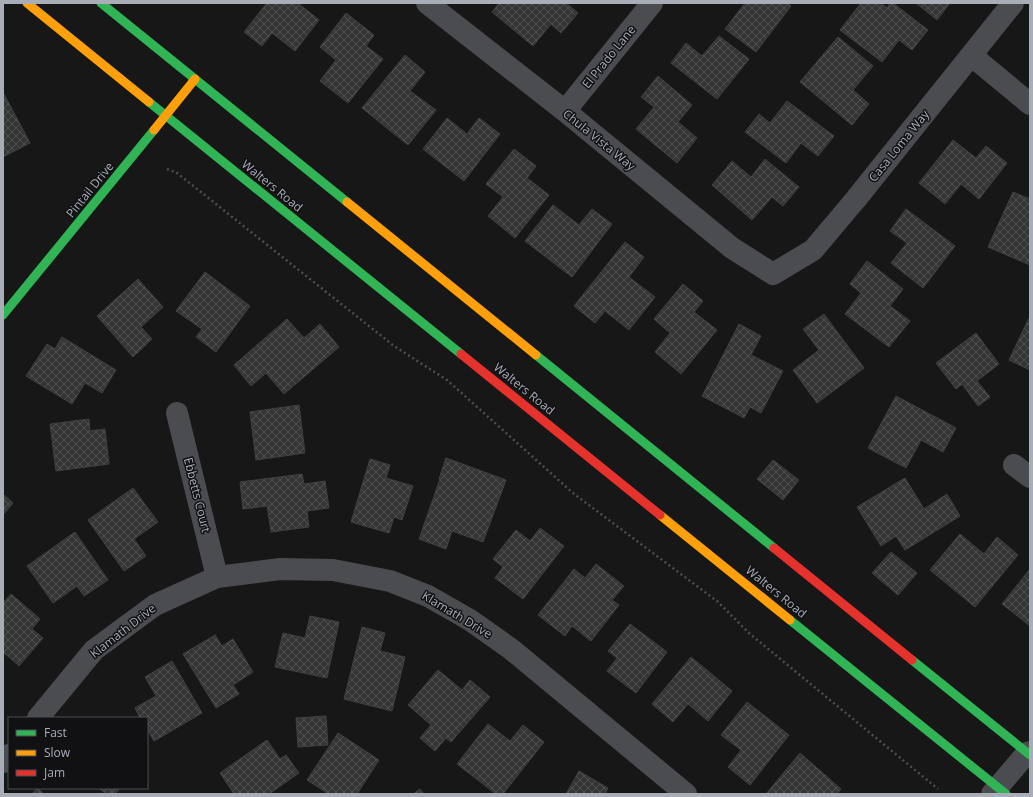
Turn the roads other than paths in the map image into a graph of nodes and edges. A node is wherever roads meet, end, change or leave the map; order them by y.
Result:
1 (27, 3) edge
2 (101, 3) edge
3 (427, 3) edge
4 (652, 3) edge
5 (1013, 3) edge
6 (972, 56) junction
7 (195, 79) junction
8 (1030, 104) edge
9 (565, 111) junction
10 (166, 116) junction
11 (773, 274) joint
12 (3, 315) edge
13 (177, 413) dead end
14 (217, 577) junction
15 (39, 717) edge
16 (1029, 750) edge
17 (998, 792) edge
18 (686, 794) edge

1 - 10 main road, Walters Road
2 - 7 main road
3 - 9 street, Chula Vista Way
4 - 9 street, El Prado Lane
5 - 6 street, Casa Loma Way
6 - 8 street
6 - 11 street, Casa Loma Way
7 - 10 main road, Pintail Drive
7 - 16 main road
9 - 11 street, Chula Vista Way
10 - 12 main road, Pintail Drive
10 - 17 main road, Walters Road
13 - 14 street, Ebbetts Court
14 - 15 street, Klamath Drive
14 - 18 street, Klamath Drive
16 - 17 street

